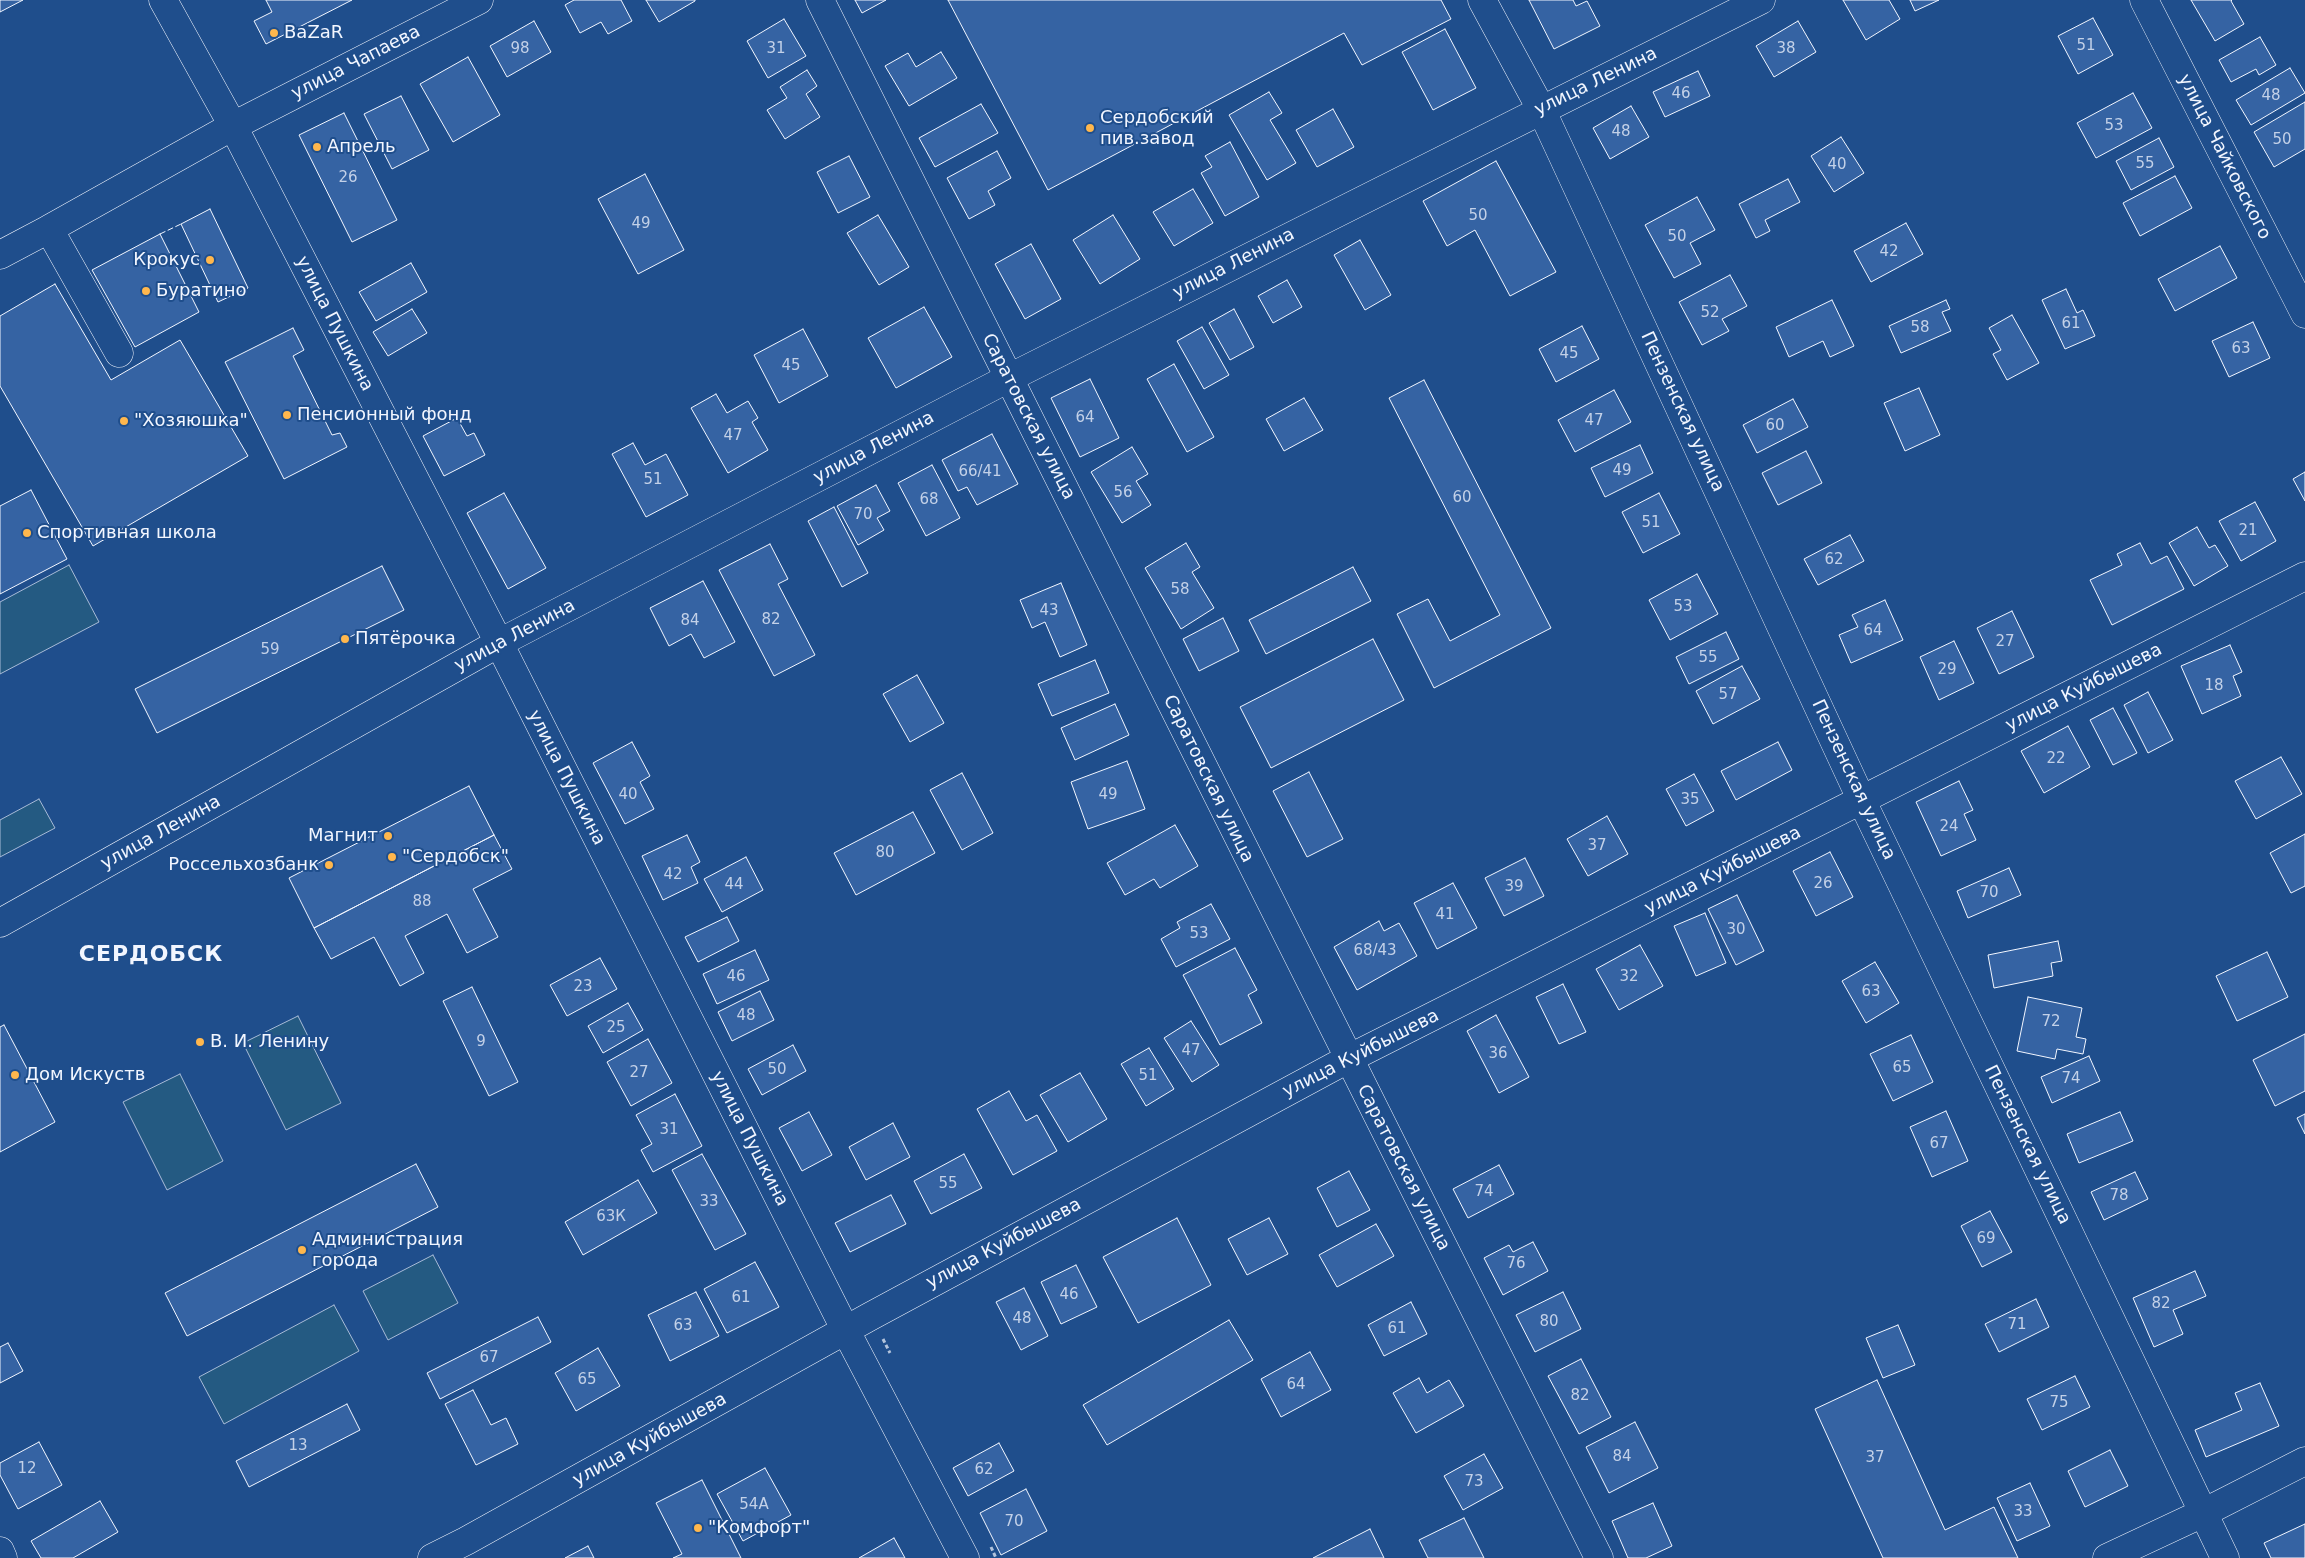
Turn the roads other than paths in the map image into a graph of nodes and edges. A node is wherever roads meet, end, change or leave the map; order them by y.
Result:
1 (163, 0) edge
2 (479, 0) edge
3 (820, 0) edge
4 (1482, 0) edge
5 (1761, 0) edge
6 (2144, 0) edge
7 (1541, 109) junction
8 (233, 126) junction
9 (49, 229) junction
10 (0, 255) edge
11 (2305, 314) edge
12 (119, 353) dead end
13 (1009, 378) junction
14 (2305, 576) edge
15 (499, 643) junction
16 (1862, 801) junction
17 (0, 923) edge
18 (1348, 1059) junction
19 (846, 1331) junction
20 (2305, 1460) edge
21 (2203, 1513) junction
22 (471, 1550) edge
23 (0, 1551) edge
24 (3, 1558) edge
25 (432, 1558) edge
26 (965, 1558) edge
27 (1598, 1558) edge
28 (2107, 1558) edge
29 (2225, 1558) edge

1 - 8 street, улица Пушкина
2 - 8 street, улица Чапаева
3 - 13 street, Саратовская улица
4 - 7 street, Пензенская улица
5 - 7 street, улица Ленина
6 - 11 street, улица Чайковского
7 - 13 street, улица Ленина
7 - 16 street, Пензенская улица
8 - 9 street, улица Чапаева
8 - 15 street, улица Пушкина
9 - 10 street, улица Чапаева
9 - 12 street
13 - 15 street, улица Ленина
13 - 18 street, Саратовская улица
14 - 16 street, улица Куйбышева
15 - 17 street, улица Ленина
15 - 19 street, улица Пушкина
16 - 18 street, улица Куйбышева
16 - 21 street, Пензенская улица
18 - 19 street, улица Куйбышева
18 - 27 street, Саратовская улица
19 - 22 street, улица Куйбышева
19 - 26 street, улица Пушкина
20 - 21 street
21 - 28 street
21 - 29 street, Пензенская улица
22 - 25 street, улица Куйбышева
23 - 24 street

